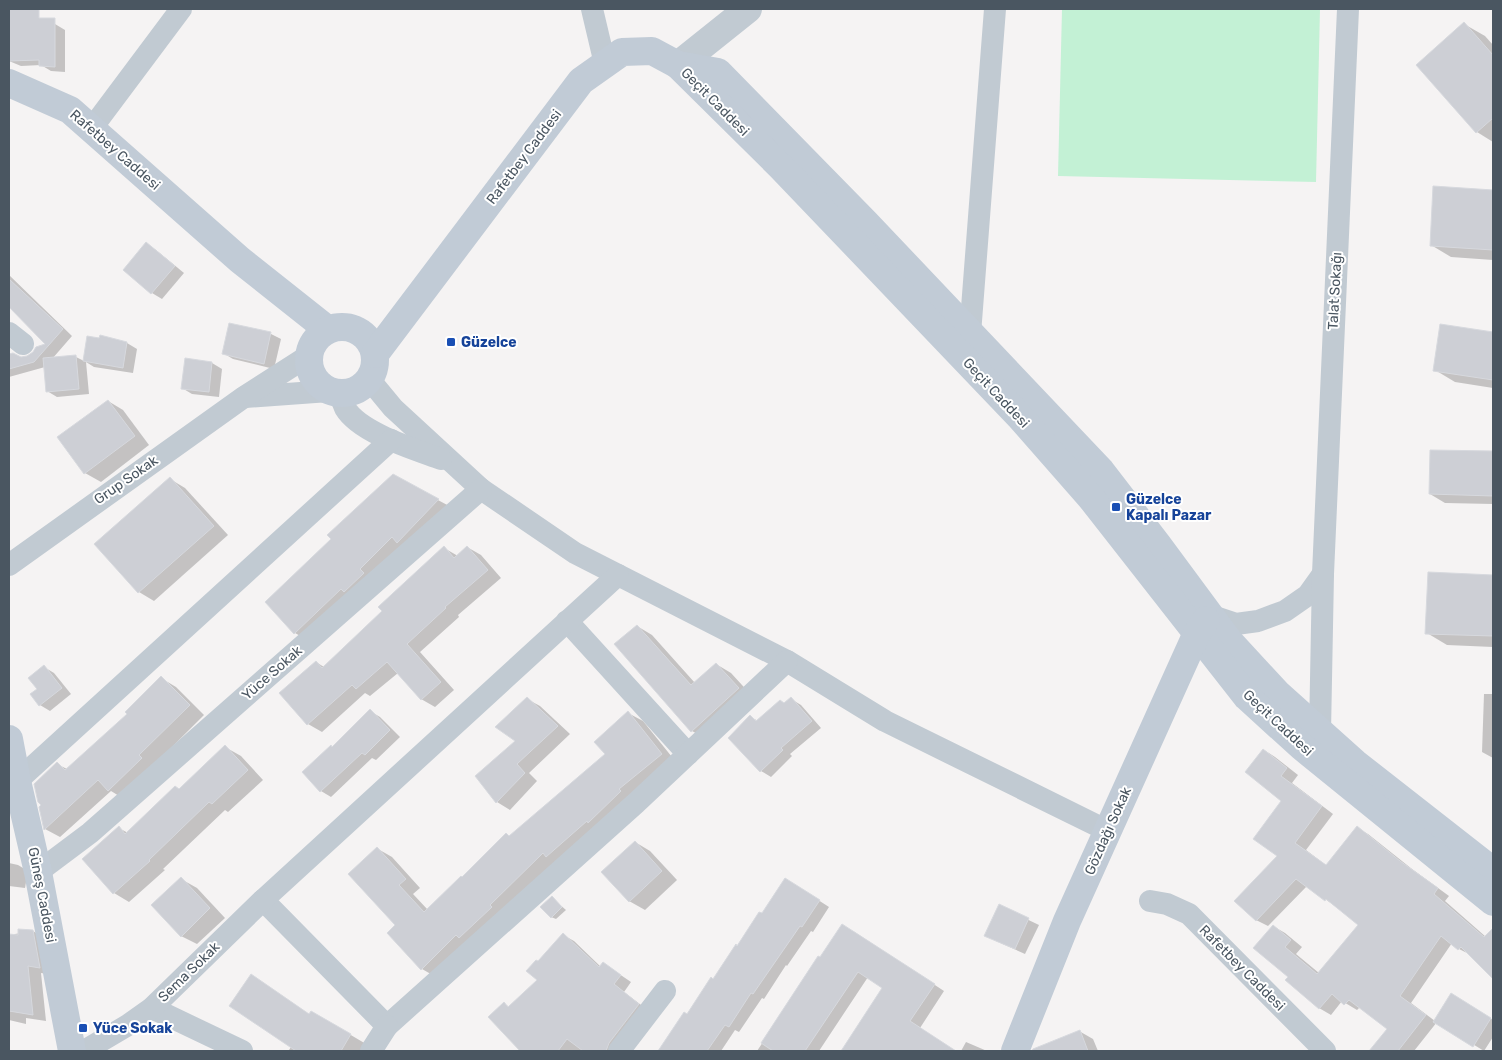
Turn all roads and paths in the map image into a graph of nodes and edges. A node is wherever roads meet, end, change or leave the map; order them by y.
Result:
1 (181, 9) edge
2 (592, 9) edge
3 (748, 9) edge
4 (994, 9) edge
5 (1348, 9) edge
6 (605, 64) junction
7 (678, 65) junction
8 (9, 83) edge
9 (92, 128) junction
10 (401, 320) junction
11 (340, 328) junction
12 (970, 334) junction
13 (308, 356) junction
14 (372, 366) junction
15 (334, 392) junction
16 (244, 397) junction
17 (391, 440) junction
18 (452, 463) junction
19 (481, 489) junction
20 (9, 565) edge
21 (618, 574) junction
22 (1323, 574) junction
23 (567, 621) junction
24 (1203, 624) junction
25 (787, 661) junction
26 (1320, 732) junction
27 (9, 738) edge
28 (688, 754) junction
29 (17, 781) junction
30 (1108, 830) junction
31 (1493, 871) edge
32 (38, 872) junction
33 (262, 900) junction
34 (1150, 901) dead end
35 (1493, 902) edge
36 (665, 991) dead end
37 (152, 1008) junction
38 (387, 1026) junction
39 (72, 1051) edge
40 (84, 1051) edge
41 (242, 1051) edge
42 (371, 1051) edge
43 (620, 1051) edge
44 (1014, 1051) edge
45 (1325, 1051) edge

1 - 9 street
2 - 6 street
3 - 7 street
4 - 12 street
5 - 22 street, Talat Sokağı
6 - 7 main road, Rafetbey Caddesi
6 - 10 main road, Rafetbey Caddesi
7 - 12 main road, Geçit Caddesi
7 - 24 main road, Geçit Caddesi
8 - 9 main road, Rafetbey Caddesi
9 - 11 main road, Rafetbey Caddesi
10 - 11 main road
10 - 14 main road, Rafetbey Caddesi
11 - 13 main road
11 - 14 main road
12 - 24 main road, Geçit Caddesi
13 - 15 main road
13 - 16 street, Grup Sokak
14 - 15 main road
14 - 18 street
15 - 16 street
15 - 17 street
16 - 20 street, Grup Sokak
17 - 18 street
17 - 29 street
18 - 19 street
19 - 21 street
19 - 32 street, Yüce Sokak
21 - 23 street, Sema Sokak
21 - 25 street
22 - 24 street
22 - 26 street, Talat Sokağı
23 - 28 street
23 - 33 street, Sema Sokak
24 - 26 main road, Geçit Caddesi
24 - 30 main road, Gözdağı Sokak
24 - 35 main road, Geçit Caddesi
25 - 28 street
25 - 30 street
26 - 31 main road, Geçit Caddesi
27 - 29 main road, Güneş Caddesi
28 - 38 street
29 - 32 main road, Güneş Caddesi
30 - 44 main road, Gözdağı Sokak
32 - 39 main road, Güneş Caddesi
33 - 37 street, Sema Sokak
33 - 38 street
34 - 45 street, Rafetbey Caddesi
36 - 43 street
37 - 40 street, Sema Sokak
37 - 41 street
38 - 42 street

